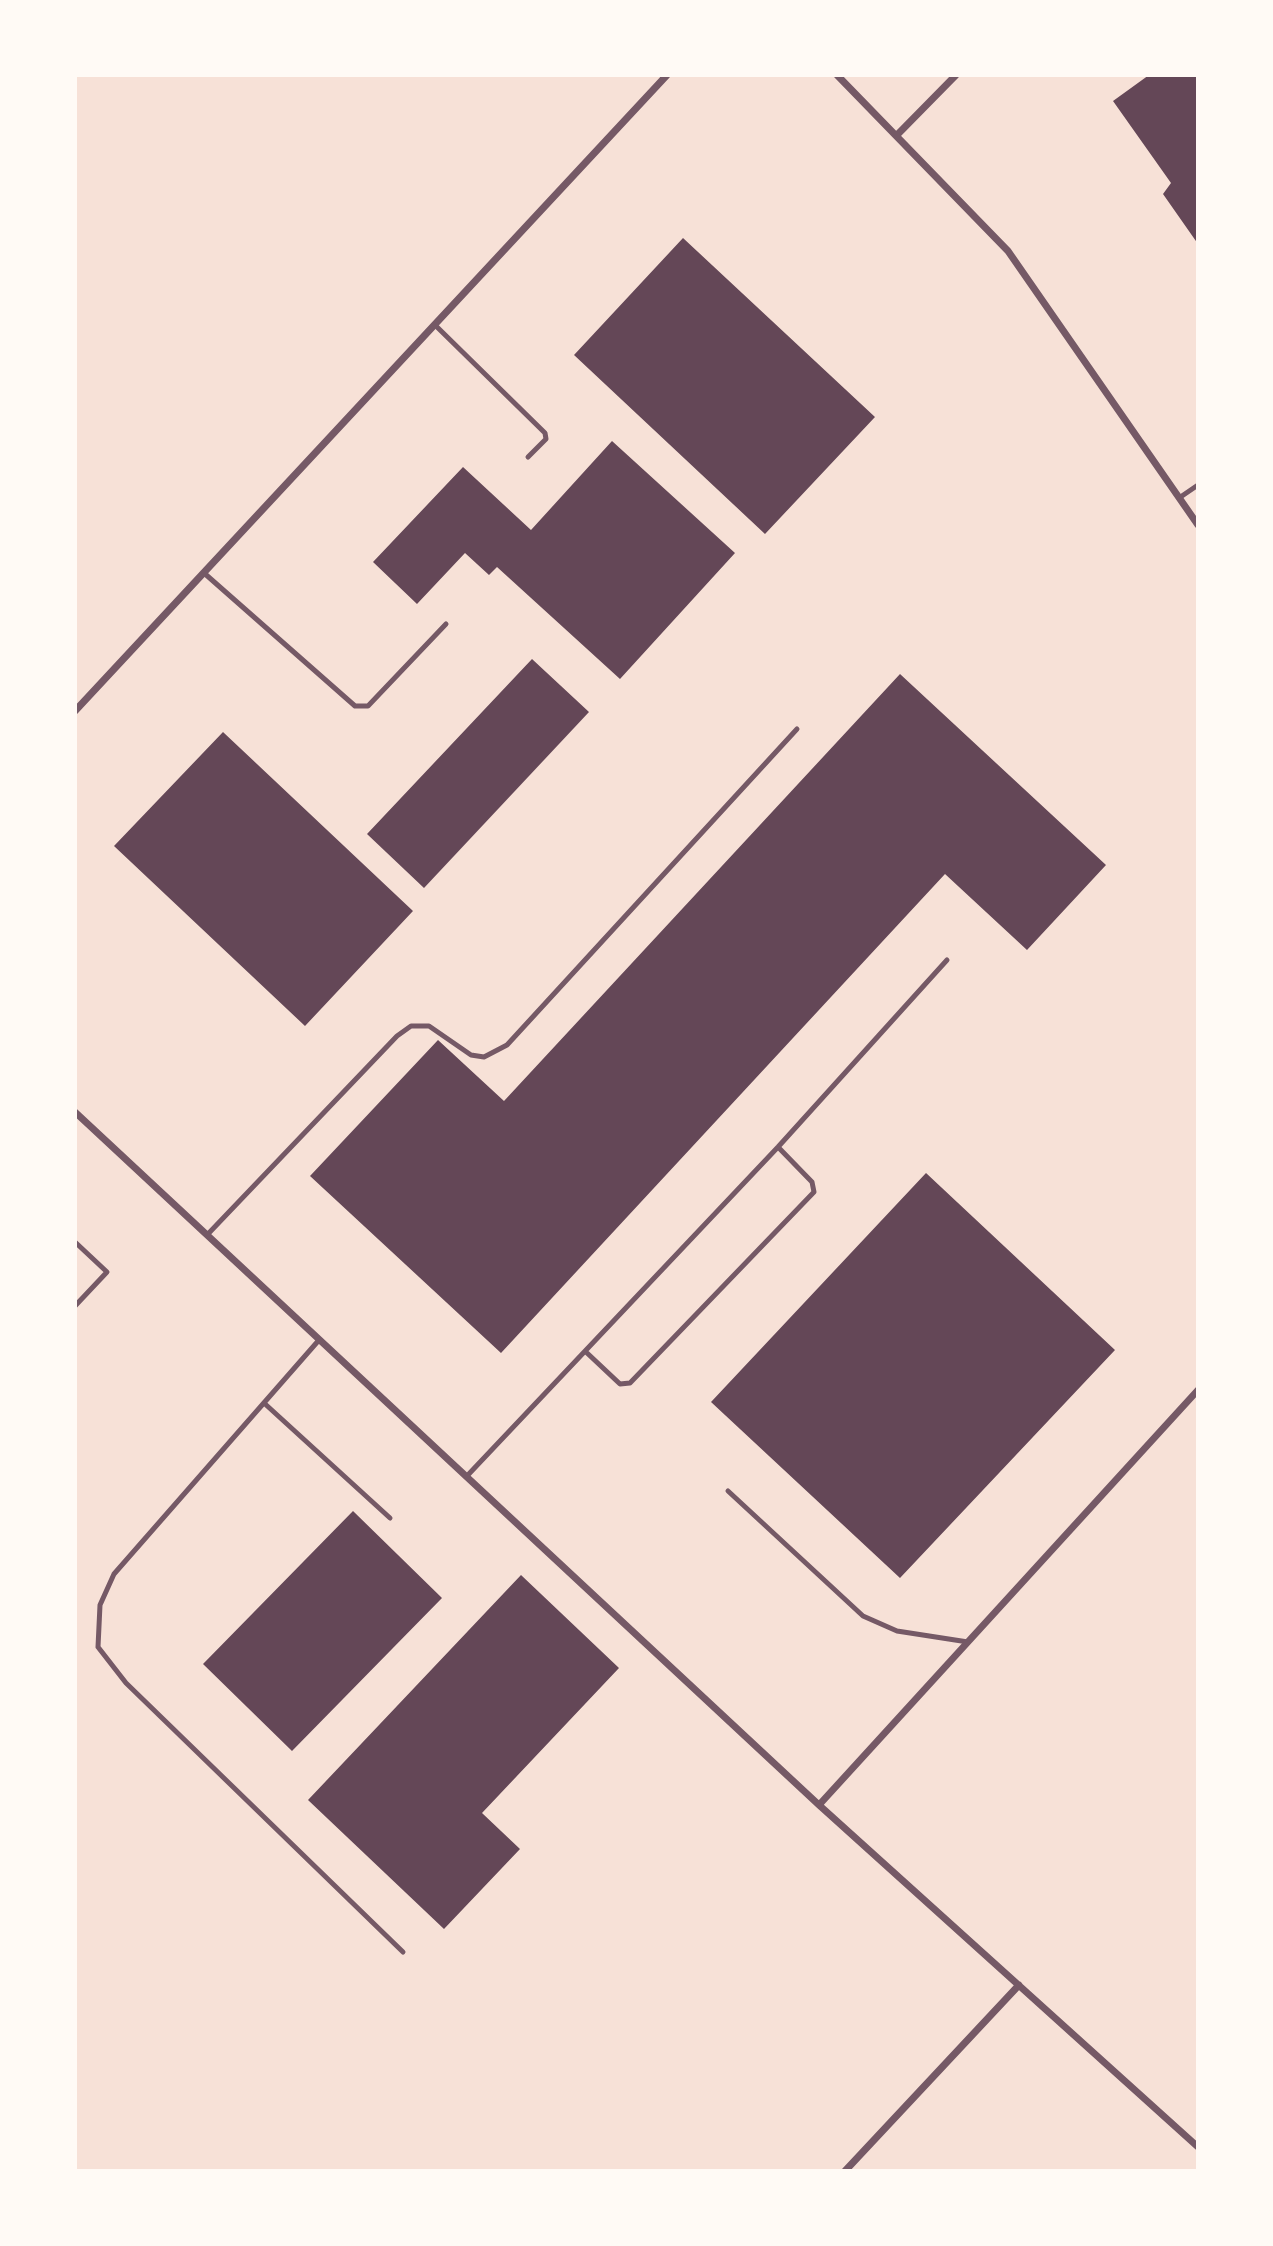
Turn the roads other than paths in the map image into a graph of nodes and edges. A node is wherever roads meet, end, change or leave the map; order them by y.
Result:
1 (667, 75) edge
2 (837, 75) edge
3 (956, 75) edge
4 (898, 134) junction
5 (435, 325) junction
6 (528, 457) dead end
7 (1198, 485) edge
8 (1179, 498) junction
9 (1198, 525) edge
10 (204, 573) junction
11 (446, 624) dead end
12 (75, 711) edge
13 (797, 729) dead end
14 (947, 960) dead end
15 (75, 1112) edge
16 (778, 1147) junction
17 (207, 1235) junction
18 (75, 1242) edge
19 (75, 1306) edge
20 (319, 1340) junction
21 (586, 1352) junction
22 (1198, 1390) edge
23 (264, 1403) junction
24 (466, 1477) junction
25 (728, 1491) dead end
26 (390, 1518) dead end
27 (968, 1642) junction
28 (819, 1805) junction
29 (403, 1952) dead end
30 (1019, 1985) junction
31 (1198, 2147) edge
32 (845, 2171) edge

1 - 5 street
2 - 4 street
3 - 4 street
4 - 8 street
5 - 6 lane
5 - 10 street
7 - 8 lane
8 - 9 street
10 - 11 lane
10 - 12 street
13 - 17 lane
14 - 16 lane
15 - 17 street
16 - 21 lane
16 - 21 lane
17 - 20 street
18 - 19 lane
20 - 23 lane
20 - 24 street
21 - 24 lane
22 - 27 street
23 - 26 lane
23 - 29 lane
24 - 28 street
25 - 27 lane
27 - 28 street
28 - 30 street
30 - 31 street
30 - 32 street

